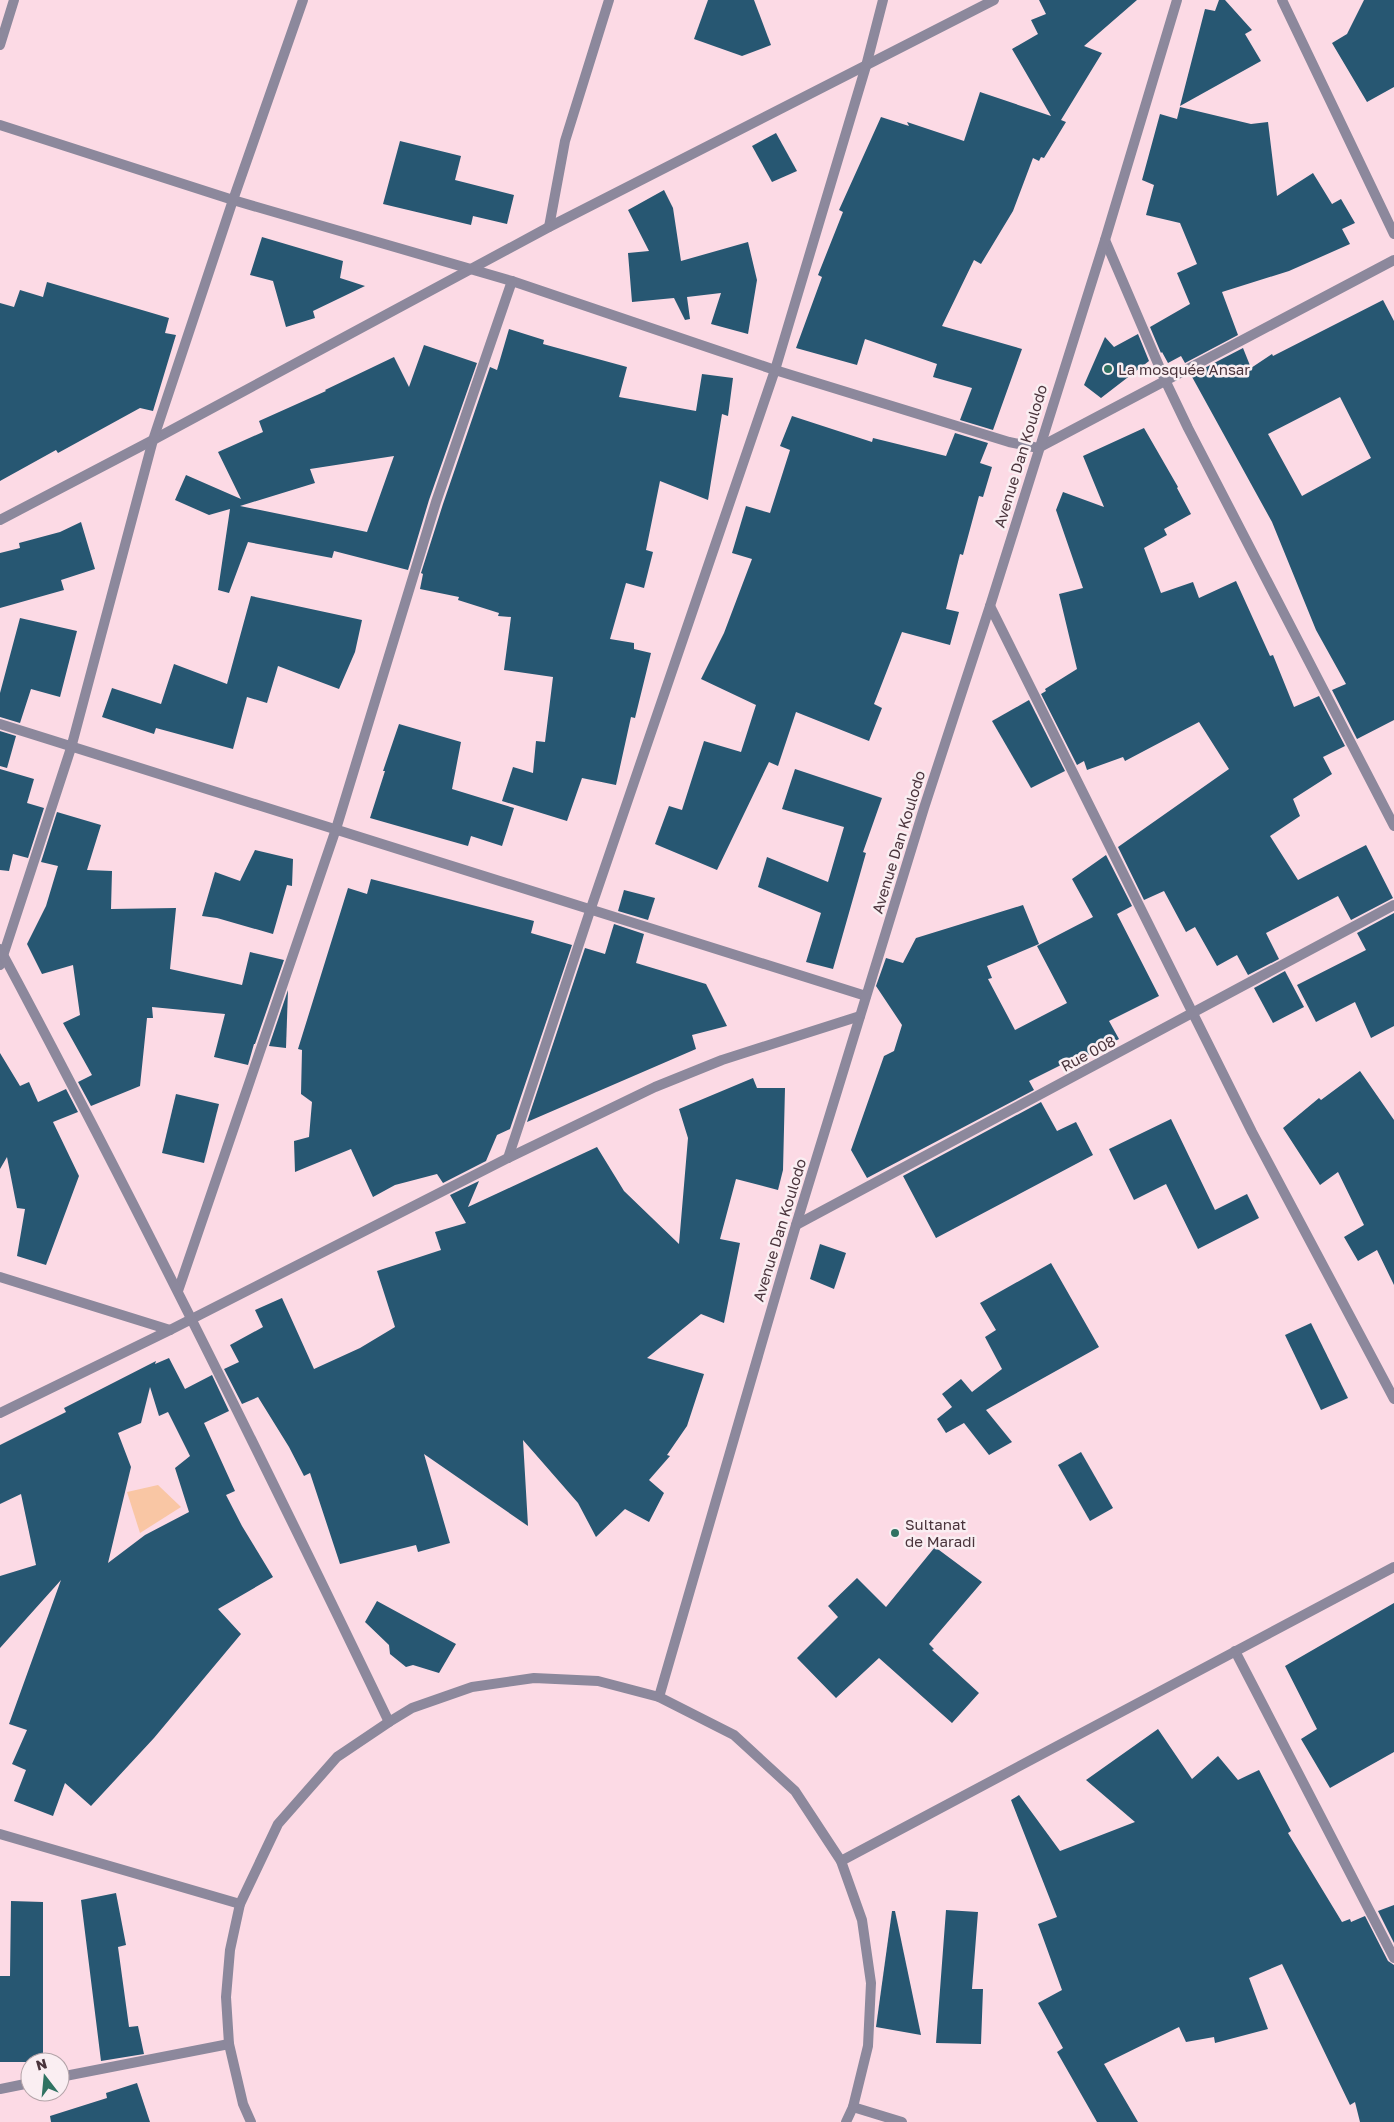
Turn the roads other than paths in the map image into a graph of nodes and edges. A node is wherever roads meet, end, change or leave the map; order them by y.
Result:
1 (14, 0) edge
2 (303, 0) edge
3 (608, 0) edge
4 (883, 0) edge
5 (994, 0) edge
6 (1177, 0) edge
7 (1282, 0) edge
8 (0, 45) edge
9 (866, 66) junction
10 (0, 125) edge
11 (232, 200) junction
12 (549, 227) junction
13 (1394, 234) edge
14 (1104, 240) junction
15 (1394, 260) edge
16 (469, 268) junction
17 (512, 281) junction
18 (775, 370) junction
19 (1165, 380) junction
20 (152, 440) junction
21 (1038, 448) junction
22 (0, 520) edge
23 (990, 606) junction
24 (0, 724) edge
25 (71, 748) junction
26 (1394, 826) edge
27 (336, 829) junction
28 (1394, 905) edge
29 (591, 908) junction
30 (1, 956) edge
31 (866, 996) junction
32 (1193, 1014) junction
33 (860, 1016) junction
34 (508, 1158) junction
35 (796, 1225) junction
36 (0, 1277) edge
37 (178, 1291) junction
38 (192, 1318) junction
39 (170, 1330) junction
40 (1394, 1399) edge
41 (0, 1413) edge
42 (1394, 1567) edge
43 (1235, 1651) junction
44 (659, 1697) junction
45 (389, 1722) junction
46 (0, 1834) edge
47 (841, 1861) junction
48 (240, 1904) junction
49 (1394, 1958) edge
50 (229, 2044) junction
51 (70, 2076) edge
52 (20, 2085) edge
53 (0, 2089) edge
54 (853, 2107) junction
55 (251, 2122) edge
56 (846, 2122) edge
57 (902, 2122) edge

1 - 8 street
2 - 11 street
3 - 12 street
4 - 9 street
5 - 9 street
6 - 14 street, Avenue Dan Koulodo
7 - 13 street
9 - 12 street
9 - 18 street
10 - 11 street
11 - 16 street
11 - 20 street
12 - 16 street
14 - 19 street
14 - 21 street, Avenue Dan Koulodo
15 - 19 street
16 - 17 street
16 - 20 street
17 - 18 street
17 - 27 street
18 - 21 street
18 - 29 street
19 - 21 street
19 - 26 street
20 - 22 street
20 - 25 street
21 - 23 street, Avenue Dan Koulodo
23 - 31 street, Avenue Dan Koulodo
23 - 32 street
24 - 25 street
25 - 27 street
25 - 30 street
27 - 29 street
27 - 37 street
28 - 32 street, Rue 008
29 - 31 street
29 - 34 street
30 - 37 street
31 - 33 street, Avenue Dan Koulodo
32 - 35 street, Rue 008
32 - 40 street
33 - 34 street
33 - 35 street, Avenue Dan Koulodo
34 - 38 street
35 - 44 street, Avenue Dan Koulodo
36 - 39 street
37 - 38 street
38 - 39 street
38 - 45 street
39 - 41 street
42 - 43 street
43 - 47 street
43 - 49 street
44 - 45 street
44 - 47 street
45 - 48 street
46 - 48 street
47 - 54 street
48 - 50 street
50 - 51 street
50 - 55 street
52 - 53 street
54 - 56 street
54 - 57 street

